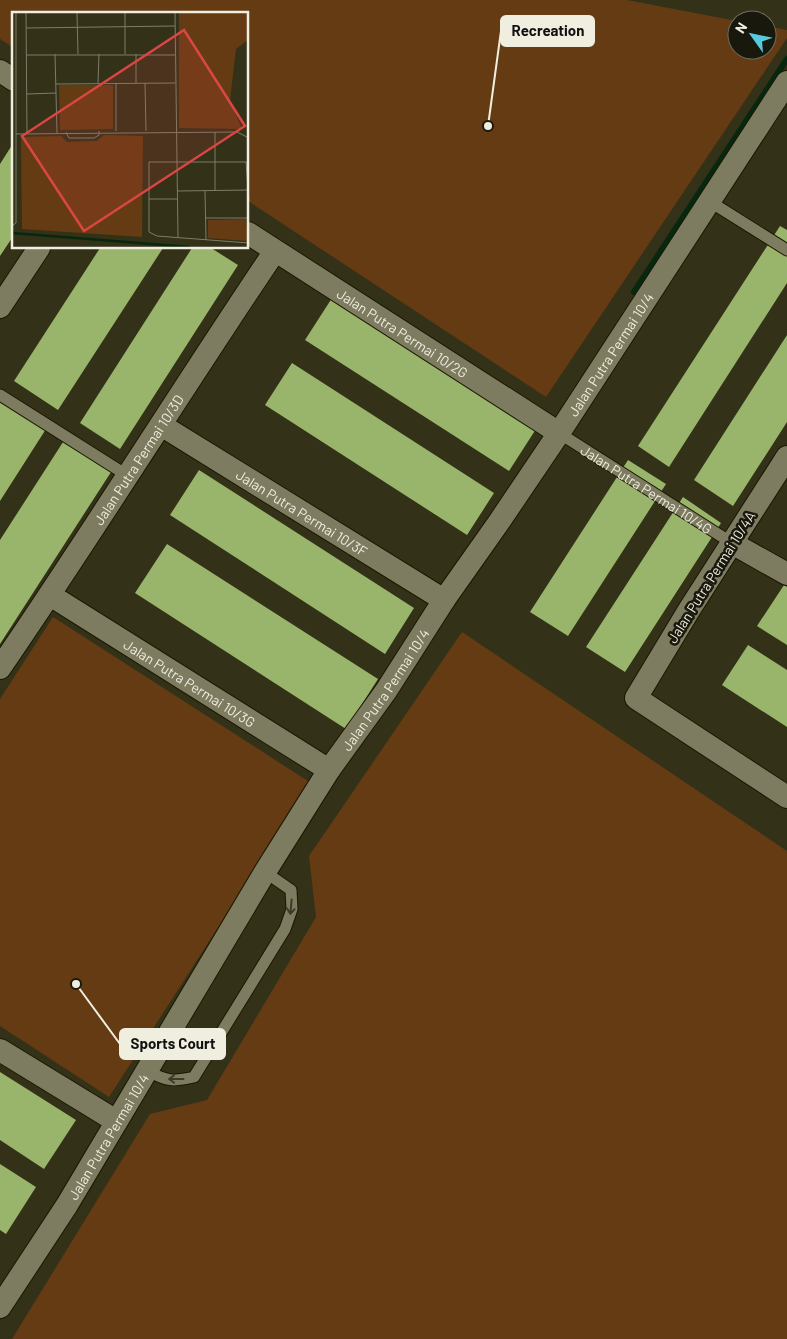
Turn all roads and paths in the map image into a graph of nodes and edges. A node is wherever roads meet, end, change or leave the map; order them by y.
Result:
1 (0, 71) edge
2 (12, 79) edge
3 (787, 82) edge
4 (709, 201) junction
5 (249, 234) edge
6 (38, 249) edge
7 (787, 250) edge
8 (275, 251) junction
9 (0, 307) edge
10 (0, 395) edge
11 (161, 425) junction
12 (559, 432) junction
13 (787, 458) edge
14 (128, 476) junction
15 (732, 543) junction
16 (787, 574) edge
17 (50, 595) junction
18 (444, 600) junction
19 (0, 668) edge
20 (329, 770) junction
21 (787, 797) edge
22 (265, 872) junction
23 (0, 1050) edge
24 (148, 1070) junction
25 (116, 1121) junction
26 (2, 1299) edge

1 - 2 street
3 - 4 street, Jalan Putra Permai 10/4
4 - 7 lane
4 - 12 street, Jalan Putra Permai 10/4
5 - 8 street, Jalan Putra Permai 10/2G
6 - 9 street
8 - 11 street, Jalan Putra Permai 10/3D
8 - 12 street, Jalan Putra Permai 10/2G
10 - 14 lane
11 - 14 street, Jalan Putra Permai 10/3D
11 - 18 street, Jalan Putra Permai 10/3F
12 - 15 lane, Jalan Putra Permai 10/4G
12 - 18 street, Jalan Putra Permai 10/4
13 - 15 street, Jalan Putra Permai 10/4A
14 - 17 street, Jalan Putra Permai 10/3D
15 - 16 street, Jalan Putra Permai 10/4G
15 - 21 street, Jalan Putra Permai 10/4A
17 - 19 street, Jalan Putra Permai 10/3D
17 - 20 street, Jalan Putra Permai 10/3G
18 - 20 street, Jalan Putra Permai 10/4
20 - 22 street, Jalan Putra Permai 10/4
22 - 24 street, Jalan Putra Permai 10/4
22 -> 24 lane
23 - 25 street
24 - 25 street, Jalan Putra Permai 10/4
25 - 26 street, Jalan Putra Permai 10/4

